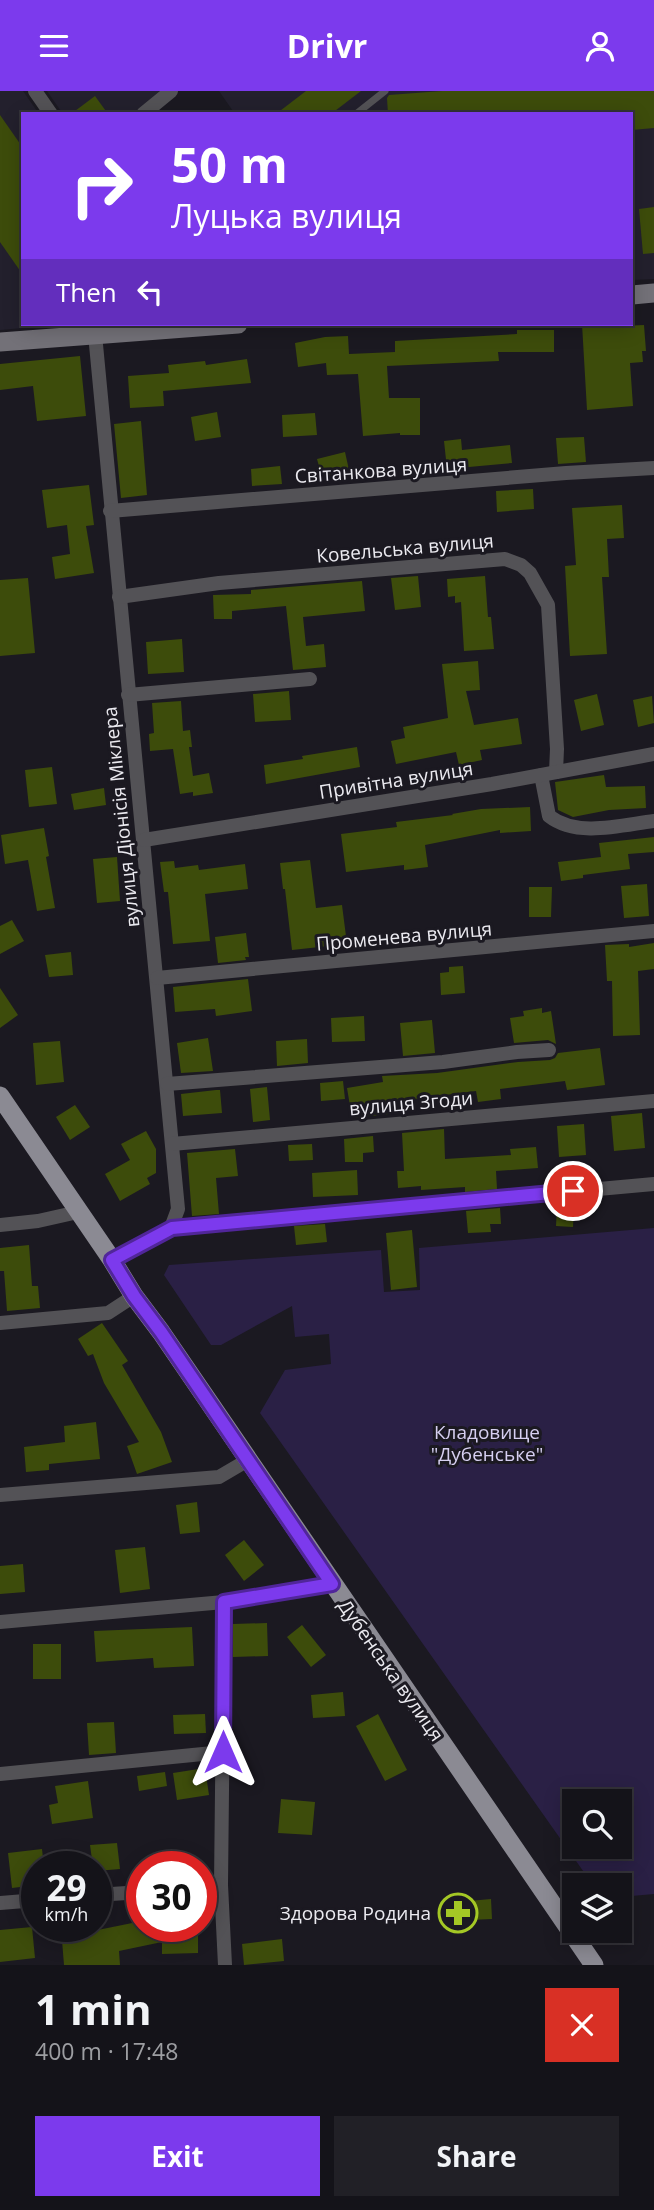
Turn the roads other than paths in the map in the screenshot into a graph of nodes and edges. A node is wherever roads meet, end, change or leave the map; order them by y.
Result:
1 (35, 91) edge
2 (171, 91) edge
3 (385, 91) edge
4 (50, 112) edge
5 (145, 112) edge
6 (359, 112) edge
7 (654, 293) edge
8 (633, 295) edge
9 (189, 326) edge
10 (164, 327) edge
11 (95, 334) junction
12 (0, 342) edge
13 (654, 468) edge
14 (110, 511) junction
15 (118, 597) junction
16 (310, 679) dead end
17 (128, 695) junction
18 (654, 754) edge
19 (549, 774) junction
20 (654, 821) edge
21 (144, 840) junction
22 (654, 931) edge
23 (157, 978) junction
24 (550, 1050) dead end
25 (167, 1084) junction
26 (0, 1096) edge
27 (654, 1101) edge
28 (172, 1143) junction
29 (654, 1184) edge
30 (78, 1212) junction
31 (0, 1225) edge
32 (172, 1228) junction
33 (112, 1260) junction
34 (134, 1296) junction
35 (0, 1323) edge
36 (248, 1460) junction
37 (0, 1495) edge
38 (332, 1584) junction
39 (224, 1602) junction
40 (0, 1622) edge
41 (223, 1752) junction
42 (0, 1774) edge
43 (217, 1885) edge
44 (221, 1885) junction
45 (21, 1901) edge
46 (0, 1903) edge
47 (225, 1965) edge
48 (594, 1965) edge

1 - 4 street
2 - 5 street
3 - 6 lane
7 - 8 main road
9 - 10 main road
10 - 11 main road
11 - 12 main road
11 - 14 street, вулиця Діонісія Міклера
13 - 14 street, Світанкова вулиця
14 - 15 street, вулиця Діонісія Міклера
15 - 17 street, вулиця Діонісія Міклера
15 - 19 street, Ковельська вулиця
16 - 17 street
17 - 21 street, вулиця Діонісія Міклера
18 - 19 street, Привітна вулиця
19 - 20 street, Ковельська вулиця
19 - 21 street, Привітна вулиця
21 - 23 street, вулиця Діонісія Міклера
22 - 23 street, Променева вулиця
23 - 25 street, вулиця Діонісія Міклера
24 - 25 street
25 - 28 street, вулиця Діонісія Міклера
26 - 30 main road, Дубенська вулиця
27 - 28 street, вулиця Згоди
28 - 32 street, вулиця Діонісія Міклера
29 - 32 street
30 - 31 street
30 - 33 main road, Дубенська вулиця
32 - 33 street
33 - 34 main road, Дубенська вулиця
34 - 35 street
34 - 36 main road, Дубенська вулиця
36 - 37 street
36 - 38 main road, Дубенська вулиця
38 - 39 street
38 - 48 main road, Дубенська вулиця
39 - 40 street
39 - 41 street
41 - 42 street
41 - 44 street
43 - 44 street
44 - 47 street
45 - 46 street

